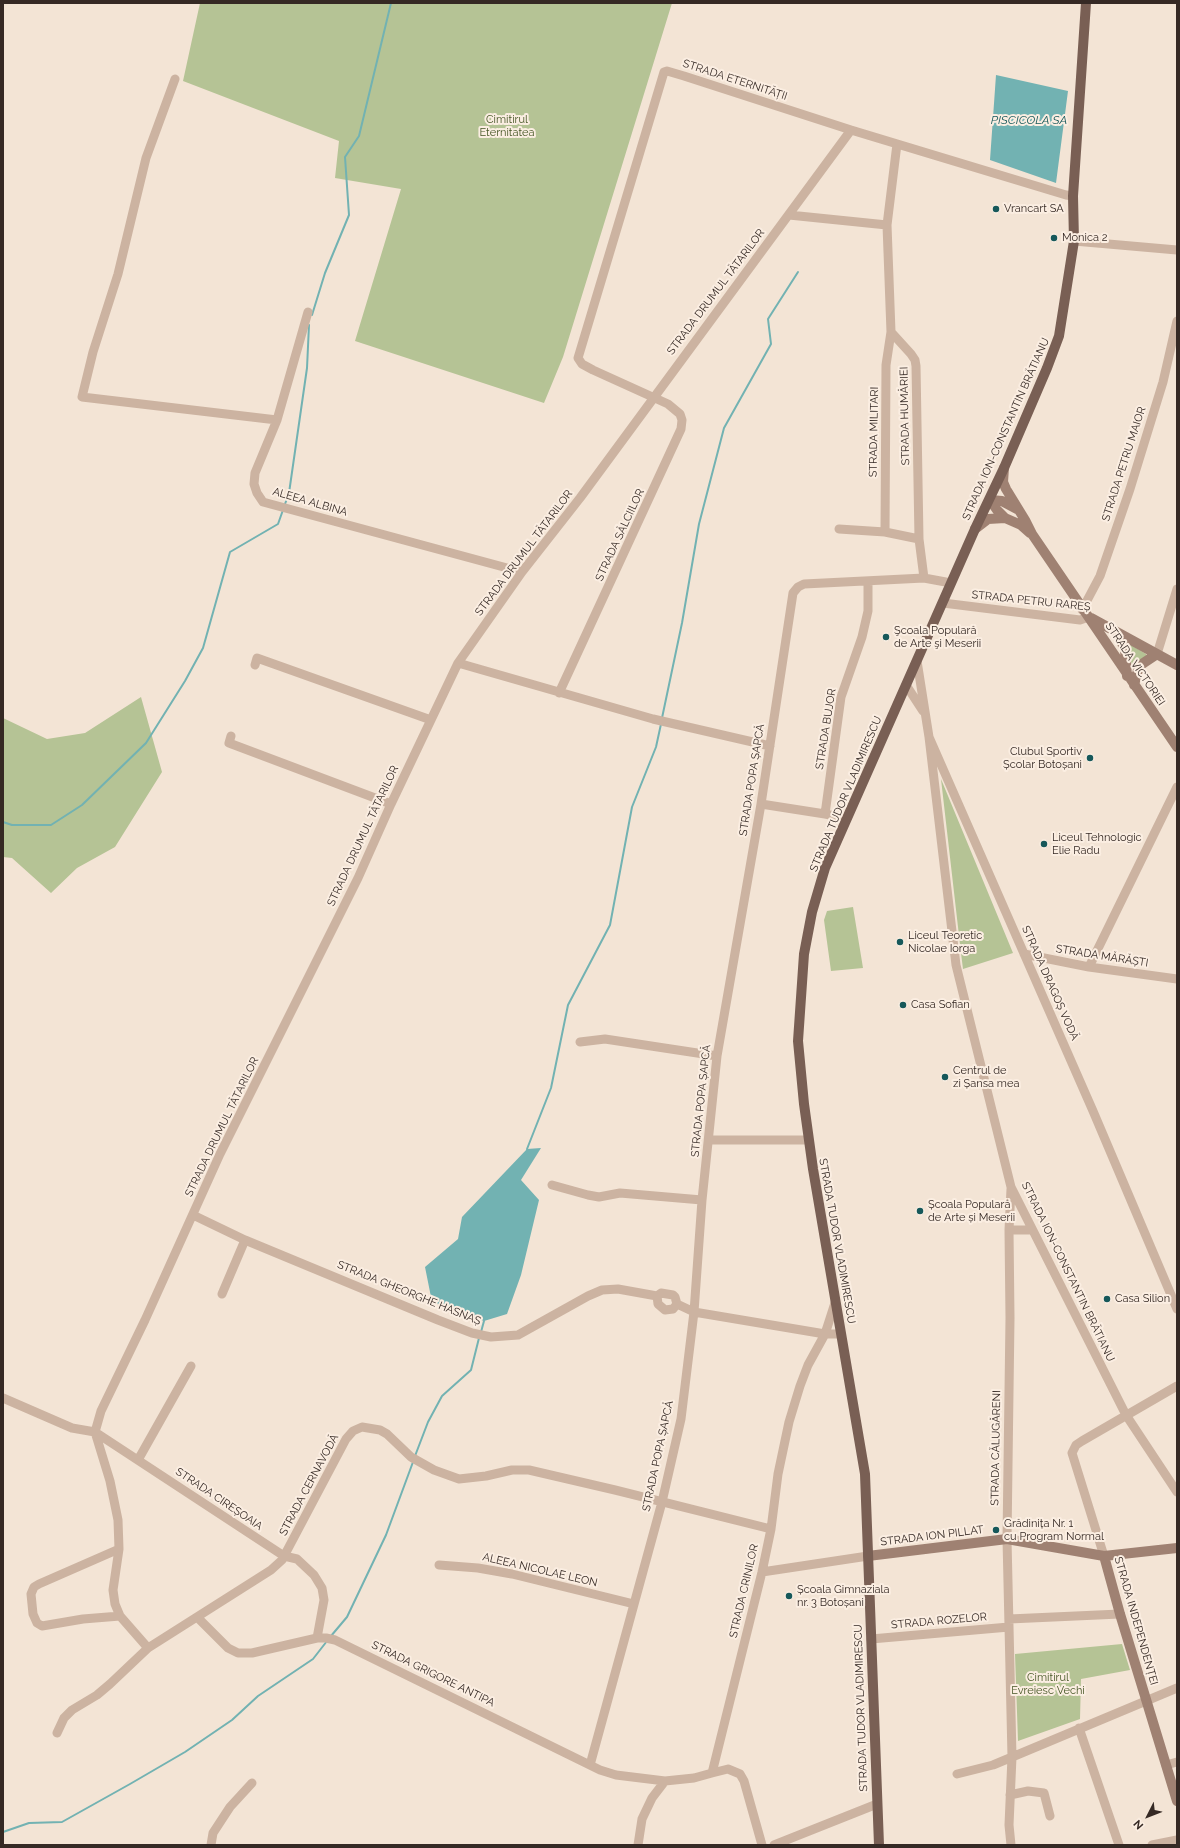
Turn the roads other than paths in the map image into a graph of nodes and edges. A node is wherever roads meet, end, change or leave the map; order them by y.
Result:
1 (1086, 3) edge
2 (175, 79) dead end
3 (851, 130) junction
4 (897, 144) junction
5 (1074, 196) junction
6 (789, 215) junction
7 (887, 225) junction
8 (1074, 241) junction
9 (1177, 250) edge
10 (308, 312) dead end
11 (1177, 321) edge
12 (891, 332) junction
13 (653, 397) junction
14 (277, 420) junction
15 (1004, 468) junction
16 (990, 500) junction
17 (1017, 509) junction
18 (1006, 518) junction
19 (839, 529) dead end
20 (975, 529) junction
21 (885, 532) junction
22 (1032, 534) junction
23 (919, 539) junction
24 (522, 572) junction
25 (924, 578) junction
26 (868, 582) junction
27 (951, 583) junction
28 (1177, 589) edge
29 (943, 603) junction
30 (1085, 613) junction
31 (1118, 634) junction
32 (1157, 654) junction
33 (917, 661) junction
34 (458, 663) junction
35 (255, 665) dead end
36 (1177, 665) edge
37 (1127, 676) junction
38 (1134, 685) junction
39 (906, 686) junction
40 (559, 693) junction
41 (925, 715) junction
42 (431, 720) junction
43 (231, 736) dead end
44 (929, 737) junction
45 (770, 746) junction
46 (1177, 747) edge
47 (1177, 787) edge
48 (391, 804) junction
49 (761, 804) junction
50 (825, 814) junction
51 (846, 818) junction
52 (1024, 954) junction
53 (1089, 967) junction
54 (1177, 980) edge
55 (580, 1042) dead end
56 (717, 1056) junction
57 (710, 1140) junction
58 (808, 1140) junction
59 (552, 1185) dead end
60 (1011, 1187) junction
61 (702, 1200) junction
62 (193, 1215) junction
63 (1009, 1230) junction
64 (1032, 1230) junction
65 (245, 1240) junction
66 (222, 1294) dead end
67 (657, 1296) junction
68 (835, 1303) junction
69 (677, 1304) junction
70 (1177, 1309) edge
71 (694, 1312) junction
72 (825, 1334) junction
73 (841, 1334) junction
74 (192, 1366) dead end
75 (1177, 1386) edge
76 (3, 1398) edge
77 (1126, 1415) junction
78 (95, 1432) junction
79 (138, 1460) junction
80 (1177, 1492) edge
81 (662, 1502) junction
82 (771, 1529) junction
83 (1007, 1539) junction
84 (1177, 1548) edge
85 (119, 1549) junction
86 (284, 1556) junction
87 (868, 1556) junction
88 (1104, 1556) junction
89 (439, 1565) dead end
90 (762, 1572) junction
91 (634, 1604) junction
92 (1120, 1614) junction
93 (120, 1616) junction
94 (197, 1617) junction
95 (1009, 1623) junction
96 (326, 1639) junction
97 (871, 1639) junction
98 (148, 1648) junction
99 (1177, 1688) edge
100 (1147, 1700) junction
101 (1079, 1728) junction
102 (58, 1733) dead end
103 (1012, 1757) junction
104 (1177, 1762) edge
105 (590, 1765) junction
106 (1166, 1765) junction
107 (712, 1773) junction
108 (957, 1774) dead end
109 (665, 1781) junction
110 (252, 1783) dead end
111 (1010, 1795) junction
112 (1177, 1801) edge
113 (877, 1804) junction
114 (1050, 1816) dead end
115 (1177, 1840) edge
116 (211, 1845) edge
117 (638, 1845) edge
118 (762, 1845) edge
119 (774, 1845) edge
120 (879, 1845) edge
121 (1011, 1845) edge
122 (1119, 1845) edge
123 (1152, 1845) edge

1 - 5 main road, STRADA ION-CONSTANTIN BRĂTIANU
2 - 14 street
3 - 4 street, STRADA ETERNITĂȚII
3 - 6 street, STRADA DRUMUL TĂTARILOR
3 - 13 street, STRADA ETERNITĂȚII
4 - 5 street, STRADA ETERNITĂȚII
4 - 7 street
5 - 8 main road, STRADA ION-CONSTANTIN BRĂTIANU
6 - 7 street
6 - 13 street, STRADA DRUMUL TĂTARILOR
7 - 12 street
8 - 9 street
8 - 15 main road, STRADA ION-CONSTANTIN BRĂTIANU
10 - 14 street, ALEEA ALBINA
11 - 30 street, STRADA PETRU MAIOR
12 - 21 street, STRADA MILITARI
12 - 23 street, STRADA HUMĂRIEI
13 - 24 street, STRADA DRUMUL TĂTARILOR
13 - 40 street, STRADA SĂLCIILOR
14 - 24 street, ALEEA ALBINA
15 - 16 main road, STRADA ION-CONSTANTIN BRĂTIANU
15 - 17 main road, STRADA VICTORIEI
16 - 17 main road
16 - 18 main road, STRADA VICTORIEI
16 - 20 main road, STRADA ION-CONSTANTIN BRĂTIANU
17 - 22 main road, STRADA VICTORIEI
18 - 20 main road
18 - 22 main road, STRADA VICTORIEI
19 - 21 street
20 - 27 main road, STRADA ION-CONSTANTIN BRĂTIANU
21 - 23 street
22 - 30 main road, STRADA VICTORIEI
23 - 25 street, STRADA HUMĂRIEI
24 - 34 street, STRADA DRUMUL TĂTARILOR
25 - 26 street, STRADA POPA ȘAPCĂ
25 - 27 street, STRADA POPA ȘAPCĂ
26 - 45 street, STRADA POPA ȘAPCĂ
26 - 50 street, STRADA BUJOR
27 - 29 main road, STRADA ION-CONSTANTIN BRĂTIANU
28 - 32 street
29 - 30 street, STRADA PETRU RAREȘ
29 - 33 main road, STRADA ION-CONSTANTIN BRĂTIANU
30 - 31 main road, STRADA PETRU RAREȘ
30 - 37 main road, STRADA VICTORIEI
31 - 32 main road, STRADA PETRU RAREȘ
31 - 37 main road
32 - 36 main road, STRADA PETRU RAREȘ
32 - 38 main road
33 - 39 main road, STRADA TUDOR VLADIMIRESCU
33 - 41 street, STRADA DRAGOȘ VODĂ
34 - 40 street
34 - 42 street, STRADA DRUMUL TĂTARILOR
35 - 42 street
37 - 38 main road, STRADA VICTORIEI
38 - 46 main road, STRADA VICTORIEI
39 - 41 street
39 - 51 main road, STRADA TUDOR VLADIMIRESCU
40 - 45 street
41 - 44 street, STRADA DRAGOȘ VODĂ
42 - 48 street, STRADA DRUMUL TĂTARILOR
43 - 48 street
44 - 52 street, STRADA DRAGOȘ VODĂ
44 - 60 street, STRADA ION-CONSTANTIN BRĂTIANU
45 - 49 street, STRADA POPA ȘAPCĂ
47 - 53 street
48 - 62 street, STRADA DRUMUL TĂTARILOR
49 - 50 street
49 - 56 street, STRADA POPA ȘAPCĂ
50 - 51 street
51 - 58 main road, STRADA TUDOR VLADIMIRESCU
52 - 53 street, STRADA MĂRĂȘTI
52 - 70 street, STRADA DRAGOȘ VODĂ
53 - 54 street, STRADA MĂRĂȘTI
55 - 56 street
56 - 57 street, STRADA POPA ȘAPCĂ
57 - 58 street
57 - 61 street, STRADA POPA ȘAPCĂ
58 - 68 main road, STRADA TUDOR VLADIMIRESCU
59 - 61 street
60 - 63 street, STRADA CĂLUGĂRENI
60 - 64 street, STRADA ION-CONSTANTIN BRĂTIANU
61 - 71 street, STRADA POPA ȘAPCĂ
62 - 65 street, STRADA GHEORGHE HASNAȘ
62 - 78 street, STRADA DRUMUL TĂTARILOR
63 - 64 street
63 - 83 street, STRADA CĂLUGĂRENI
64 - 77 street, STRADA ION-CONSTANTIN BRĂTIANU
65 - 66 street
65 - 67 street, STRADA GHEORGHE HASNAȘ
67 - 69 street
67 - 69 street
68 - 72 street, STRADA CRINILOR
68 - 73 main road, STRADA TUDOR VLADIMIRESCU
69 - 71 street
71 - 72 street
71 - 81 street, STRADA POPA ȘAPCĂ
72 - 73 street
72 - 82 street, STRADA CRINILOR
73 - 87 main road, STRADA TUDOR VLADIMIRESCU
74 - 79 street
75 - 77 street, STRADA INDEPENDENȚEI
76 - 78 street
77 - 80 street, STRADA ION-CONSTANTIN BRĂTIANU
77 - 88 street, STRADA INDEPENDENȚEI
78 - 79 street, STRADA CIREȘOAIA
78 - 85 street
79 - 86 street, STRADA CIREȘOAIA
81 - 82 street, STRADA CERNAVODĂ
81 - 86 street, STRADA CERNAVODĂ
81 - 91 street, STRADA POPA ȘAPCĂ
82 - 90 street, STRADA CRINILOR
83 - 87 main road, STRADA ION PILLAT
83 - 88 main road, STRADA ION PILLAT
83 - 95 street, STRADA CĂLUGĂRENI
84 - 88 main road, STRADA ION PILLAT
85 - 93 street
85 - 93 street
86 - 94 street, STRADA CERNAVODĂ
86 - 96 street, STRADA CIREȘOAIA
87 - 90 street, STRADA ION PILLAT
87 - 97 main road, STRADA TUDOR VLADIMIRESCU
88 - 92 main road, STRADA INDEPENDENȚEI
89 - 91 street, ALEEA NICOLAE LEON
90 - 107 street, STRADA CRINILOR
91 - 105 street, STRADA POPA ȘAPCĂ
92 - 95 street, STRADA ROZELOR
92 - 100 main road, STRADA INDEPENDENȚEI
93 - 98 street
94 - 96 street
94 - 98 street, STRADA CERNAVODĂ
95 - 97 street, STRADA ROZELOR
95 - 103 street, STRADA CĂLUGĂRENI
96 - 105 street, STRADA GRIGORE ANTIPA
97 - 113 main road, STRADA TUDOR VLADIMIRESCU
98 - 102 street, STRADA CERNAVODĂ
99 - 100 street
100 - 101 street
100 - 106 main road, STRADA INDEPENDENȚEI
101 - 103 street
101 - 122 street
103 - 108 street
103 - 111 street, STRADA CĂLUGĂRENI
104 - 106 street
105 - 109 street, STRADA GRIGORE ANTIPA
106 - 112 main road, STRADA INDEPENDENȚEI
107 - 109 street
107 - 118 street
109 - 117 street
110 - 116 street
111 - 114 street
111 - 121 street, STRADA CĂLUGĂRENI
113 - 119 street
113 - 120 main road, STRADA TUDOR VLADIMIRESCU
115 - 123 street

